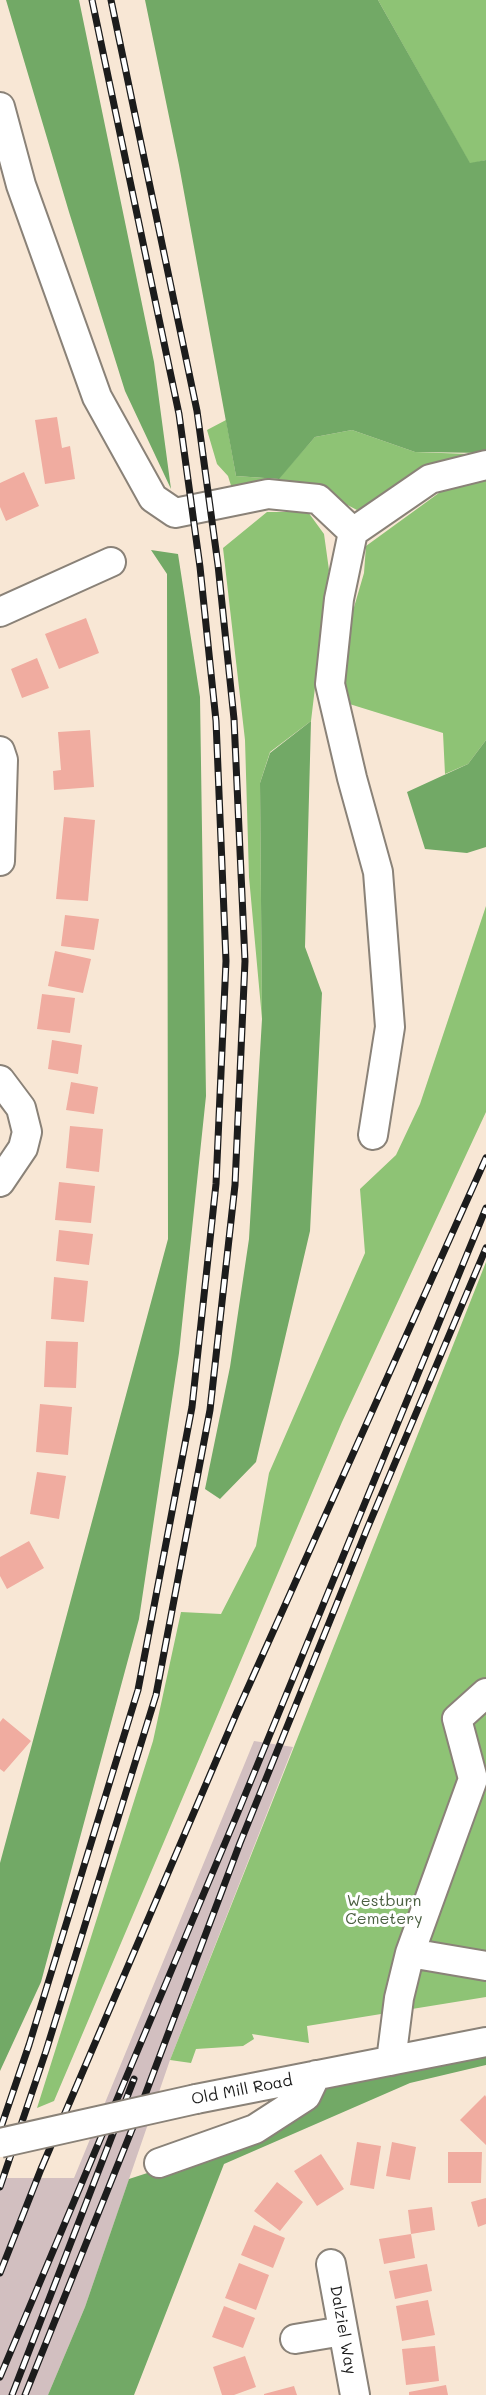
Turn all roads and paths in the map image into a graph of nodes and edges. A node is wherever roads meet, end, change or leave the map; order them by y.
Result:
1 (0, 107) edge
2 (486, 465) edge
3 (353, 532) junction
4 (111, 562) dead end
5 (0, 612) edge
6 (0, 751) edge
7 (0, 861) edge
8 (0, 1080) edge
9 (373, 1135) dead end
10 (0, 1182) edge
11 (486, 1693) edge
12 (480, 1775) edge
13 (410, 1953) junction
14 (486, 1966) edge
15 (486, 2042) edge
16 (391, 2061) junction
17 (316, 2075) junction
18 (0, 2143) edge
19 (159, 2163) dead end
20 (332, 2264) dead end
21 (343, 2331) junction
22 (295, 2339) dead end
23 (355, 2395) edge

1 - 3 street
2 - 3 street
3 - 9 street
4 - 5 street
6 - 7 street
8 - 10 street
11 - 12 street
12 - 13 street
13 - 14 street
13 - 16 street
15 - 16 street, Old Mill Road
16 - 17 street, Old Mill Road
17 - 18 street, Old Mill Road, bridge
17 - 19 street
20 - 21 street, Dalziel Way
21 - 22 street
21 - 23 street, Dalziel Way

